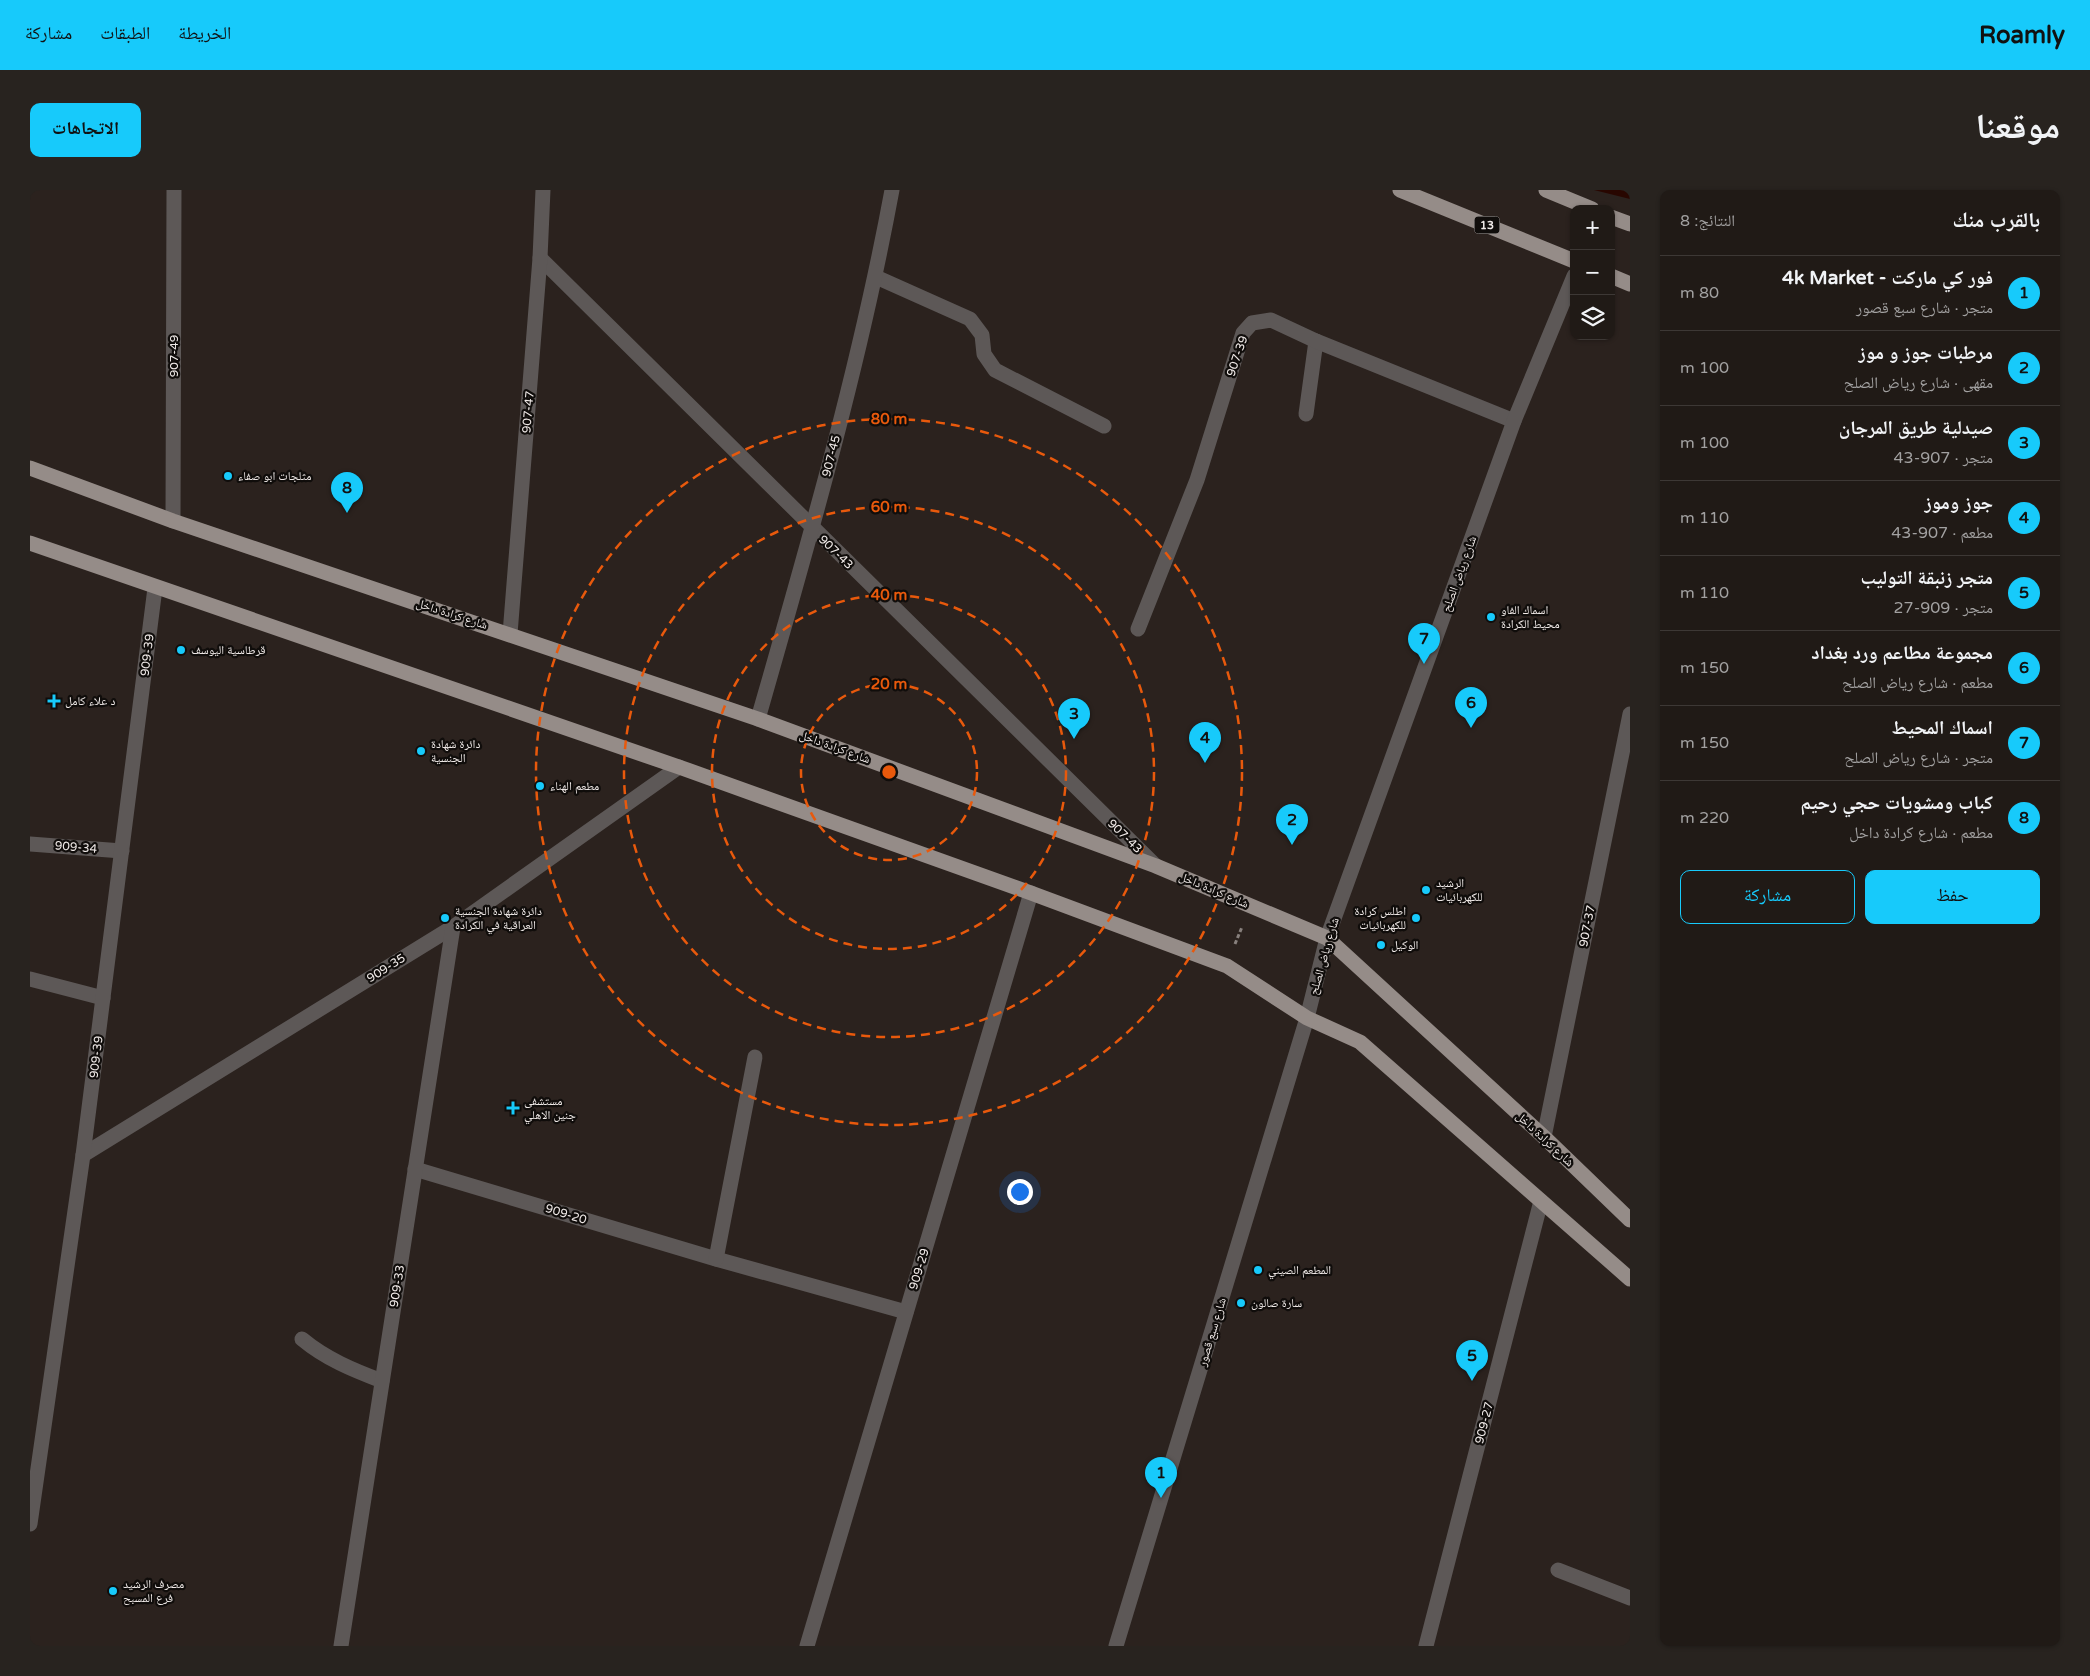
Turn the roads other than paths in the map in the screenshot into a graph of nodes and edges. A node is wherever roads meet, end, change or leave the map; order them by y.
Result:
1 (174, 190) edge
2 (543, 190) edge
3 (892, 190) edge
4 (1400, 190) edge
5 (1546, 190) edge
6 (1582, 205) edge
7 (1615, 218) edge
8 (1630, 224) edge
9 (540, 258) junction
10 (1570, 258) edge
11 (876, 277) junction
12 (1615, 278) edge
13 (1630, 284) edge
14 (1570, 286) edge
15 (1316, 341) junction
16 (1306, 414) dead end
17 (1514, 421) junction
18 (1104, 426) dead end
19 (30, 468) edge
20 (173, 521) junction
21 (813, 529) junction
22 (30, 544) edge
23 (155, 588) junction
24 (1138, 629) dead end
25 (510, 634) junction
26 (1630, 714) edge
27 (758, 718) junction
28 (679, 767) junction
29 (30, 844) edge
30 (122, 851) junction
31 (1156, 866) junction
32 (1032, 893) junction
33 (453, 927) junction
34 (1327, 938) junction
35 (30, 979) edge
36 (104, 998) junction
37 (1307, 1018) junction
38 (755, 1057) dead end
39 (1544, 1137) junction
40 (84, 1156) junction
41 (415, 1169) junction
42 (1541, 1201) junction
43 (1630, 1220) edge
44 (716, 1259) junction
45 (1630, 1279) edge
46 (906, 1312) junction
47 (302, 1339) dead end
48 (382, 1380) junction
49 (30, 1524) edge
50 (1558, 1570) dead end
51 (1630, 1598) edge
52 (341, 1646) edge
53 (807, 1646) edge
54 (1116, 1646) edge
55 (1426, 1646) edge

1 - 20 street, 907-49
2 - 9 street, 907-47
3 - 11 street, 907-45
4 - 10 main road, 13
5 - 6 main road
7 - 8 main road
9 - 21 street, 907-43
9 - 25 street, 907-47
11 - 18 street
11 - 21 street, 907-45
12 - 13 main road
14 - 17 street, شارع رياض الصلح
15 - 16 street
15 - 17 street, 907-39
15 - 24 street, 907-39
17 - 34 street, شارع رياض الصلح
19 - 20 main road, شارع كرادة داخل
20 - 25 main road, شارع كرادة داخل
21 - 27 street, 907-45
21 - 31 street, 907-43
22 - 23 main road
23 - 28 main road
23 - 30 street, 909-39
25 - 27 main road, شارع كرادة داخل
26 - 39 street, 907-37
27 - 31 main road, شارع كرادة داخل
28 - 32 main road
28 - 33 street, 909-35
29 - 30 street, 909-34
30 - 36 street, 909-39
31 - 34 main road, شارع كرادة داخل
32 - 37 main road
32 - 46 street, 909-29
33 - 40 street, 909-35
33 - 41 street, 909-33
34 - 37 street, شارع رياض الصلح
34 - 39 main road, شارع كرادة داخل
35 - 36 street
36 - 40 street, 909-39
37 - 42 main road
37 - 54 street, شارع سبع قصور
38 - 44 street
39 - 43 main road, شارع كرادة داخل
40 - 49 street, 909-39
41 - 44 street, 909-20
41 - 48 street, 909-33
42 - 45 main road
42 - 55 street, 909-27
44 - 46 street, 909-20
46 - 53 street, 909-29
47 - 48 street
48 - 52 street, 909-33
50 - 51 street

